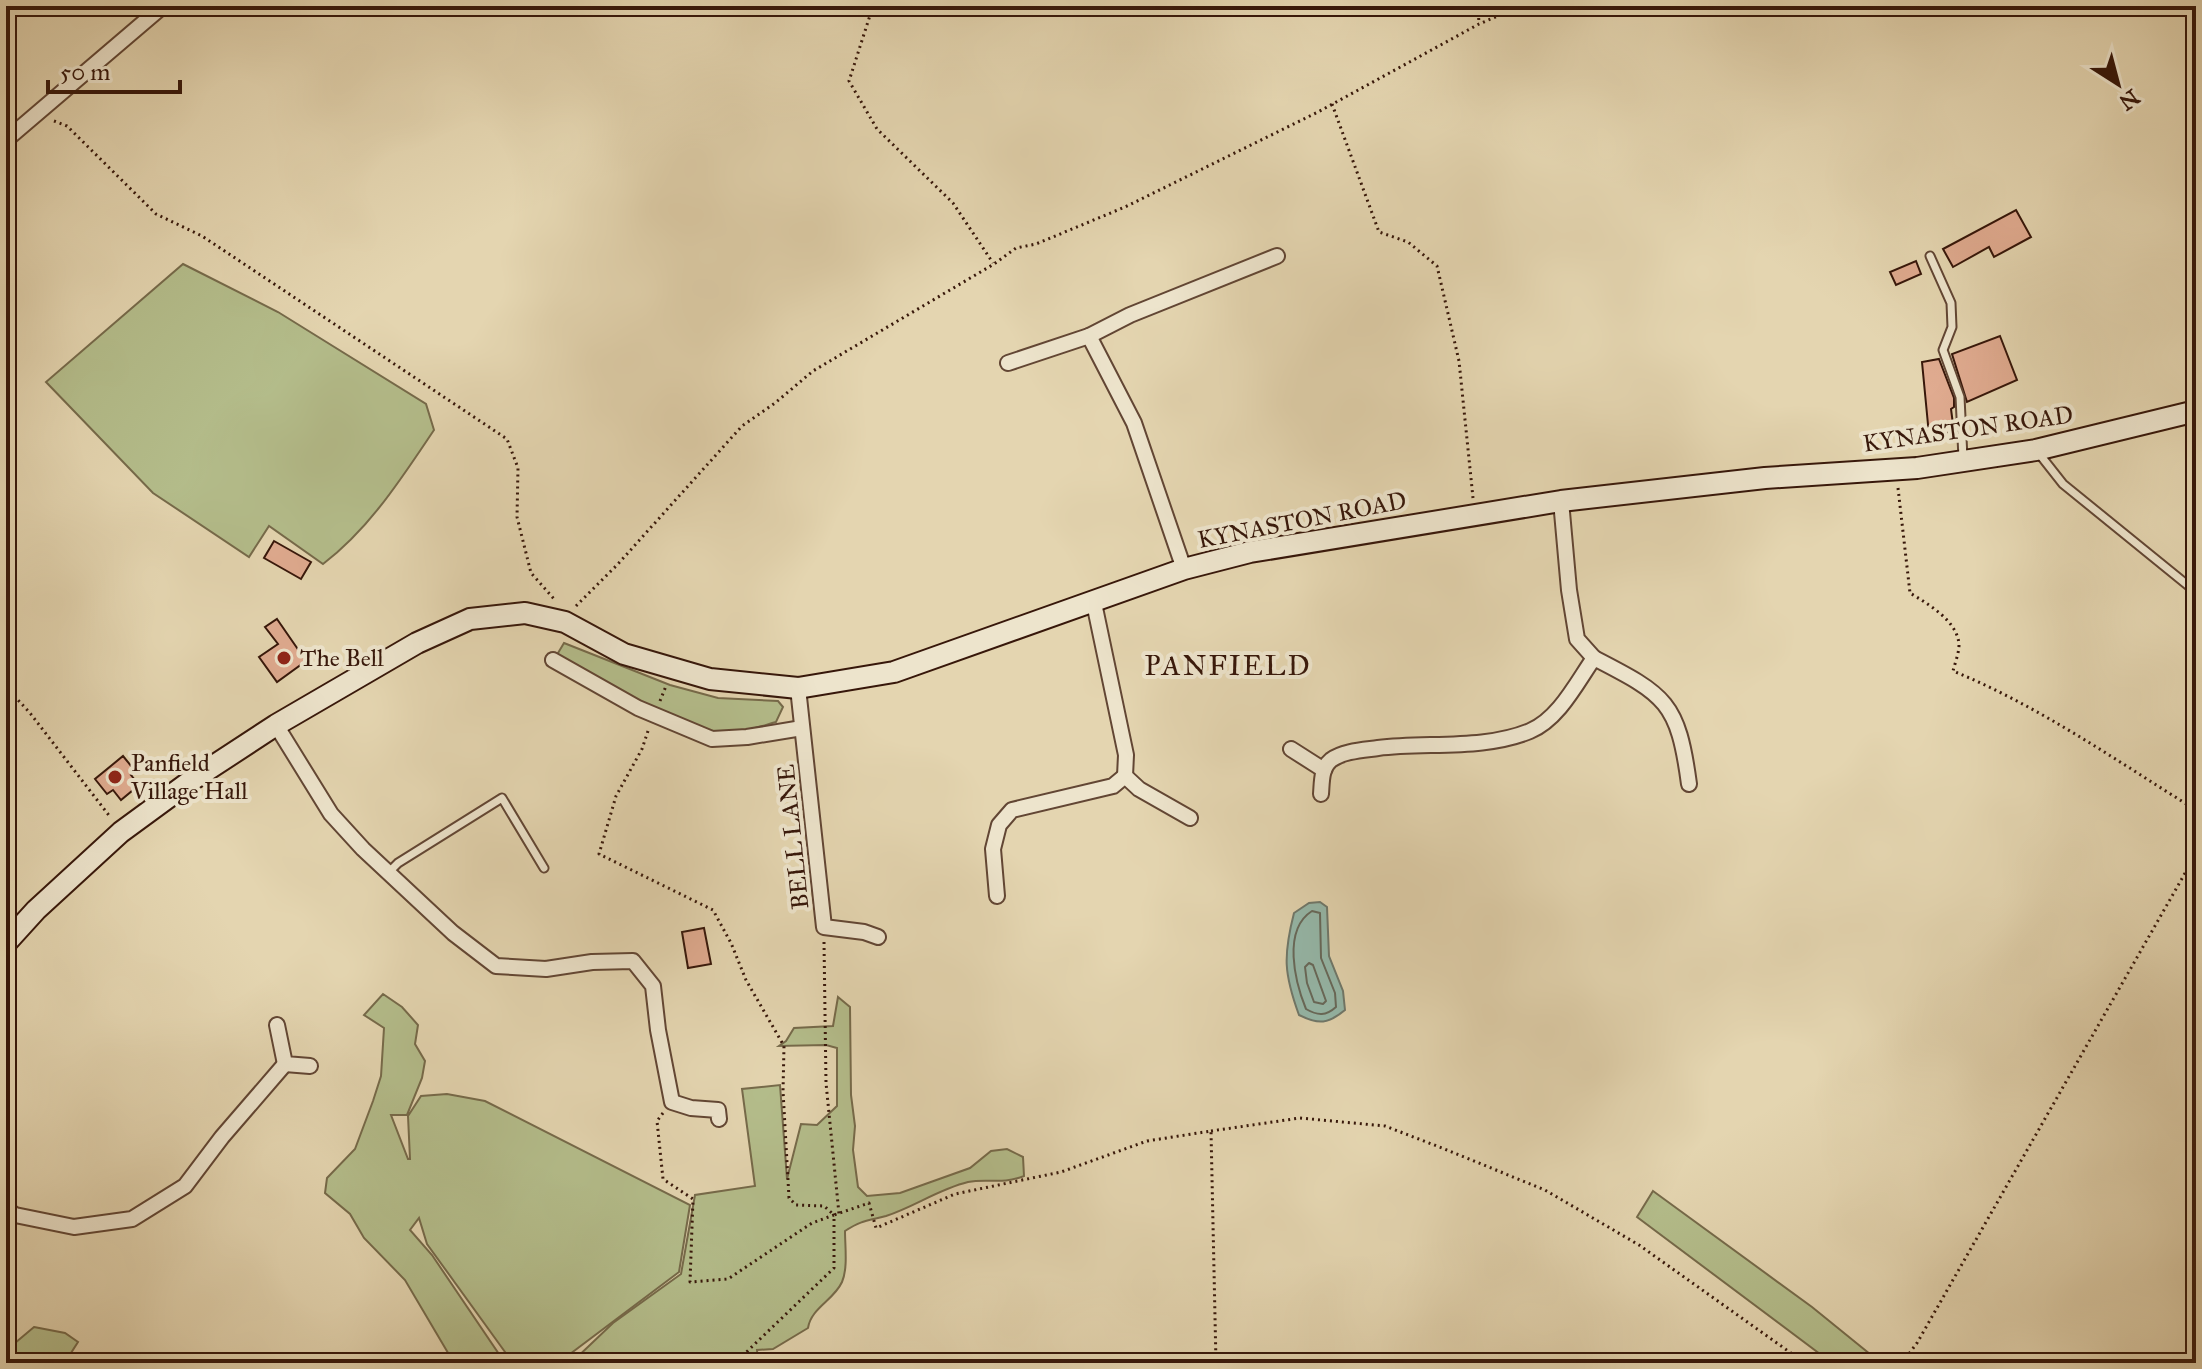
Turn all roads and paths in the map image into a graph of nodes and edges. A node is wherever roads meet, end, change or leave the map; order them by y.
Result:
1 (163, 6) edge
2 (873, 6) edge
3 (1478, 6) edge
4 (1521, 6) edge
5 (1479, 24) junction
6 (1332, 104) junction
7 (36, 115) junction
8 (6, 140) edge
9 (1277, 256) dead end
10 (1930, 256) dead end
11 (994, 264) junction
12 (1089, 336) junction
13 (1008, 363) dead end
14 (2196, 411) edge
15 (2036, 450) junction
16 (1963, 461) junction
17 (1895, 469) junction
18 (1561, 501) junction
19 (1474, 515) junction
20 (1184, 569) junction
21 (2196, 592) edge
22 (1094, 603) junction
23 (563, 622) junction
24 (1594, 658) junction
25 (553, 660) dead end
26 (674, 668) junction
27 (6, 687) edge
28 (798, 688) junction
29 (654, 715) junction
30 (276, 725) junction
31 (802, 728) junction
32 (1291, 749) dead end
33 (1324, 770) junction
34 (1125, 776) junction
35 (1689, 784) dead end
36 (1321, 794) dead end
37 (2196, 810) edge
38 (1190, 818) dead end
39 (121, 832) junction
40 (2196, 854) edge
41 (544, 868) dead end
42 (388, 873) junction
43 (997, 896) dead end
44 (824, 927) junction
45 (878, 937) dead end
46 (6, 943) edge
47 (277, 1025) dead end
48 (285, 1064) junction
49 (310, 1066) dead end
50 (672, 1102) junction
51 (719, 1119) dead end
52 (1211, 1131) junction
53 (6, 1209) edge
54 (837, 1214) junction
55 (735, 1363) edge
56 (1216, 1363) edge
57 (1805, 1363) edge
58 (1902, 1363) edge

1 - 7 street
2 - 11 path
3 - 5 path
4 - 5 path
5 - 6 path
6 - 11 path
6 - 19 path
7 - 8 street
7 - 23 path
9 - 12 street
10 - 16 lane
11 - 23 path
12 - 13 street
12 - 20 street
14 - 15 street, KYNASTON ROAD
15 - 16 street, KYNASTON ROAD
15 - 21 lane
16 - 17 street, KYNASTON ROAD
17 - 18 street, KYNASTON ROAD
17 - 37 path
18 - 19 street, KYNASTON ROAD
18 - 24 street
19 - 20 street, KYNASTON ROAD
20 - 22 street, KYNASTON ROAD
22 - 28 street, KYNASTON ROAD
22 - 34 street
23 - 26 street, KYNASTON ROAD
23 - 30 street, KYNASTON ROAD
24 - 33 street
24 - 35 street
25 - 29 street
26 - 28 street, KYNASTON ROAD
26 - 29 path
27 - 39 path
28 - 31 street, BELL LANE
29 - 31 street
29 - 54 path
30 - 39 street, KYNASTON ROAD
30 - 42 street
31 - 44 street, BELL LANE
32 - 33 street
33 - 36 street
34 - 38 street
34 - 43 street
39 - 46 street, KYNASTON ROAD
40 - 58 path
41 - 42 lane
42 - 50 street
44 - 45 street, BELL LANE
44 - 54 path
47 - 48 street
48 - 49 street
48 - 53 street
50 - 51 street
50 - 54 path
52 - 54 path
52 - 56 path
52 - 57 path
54 - 55 path

